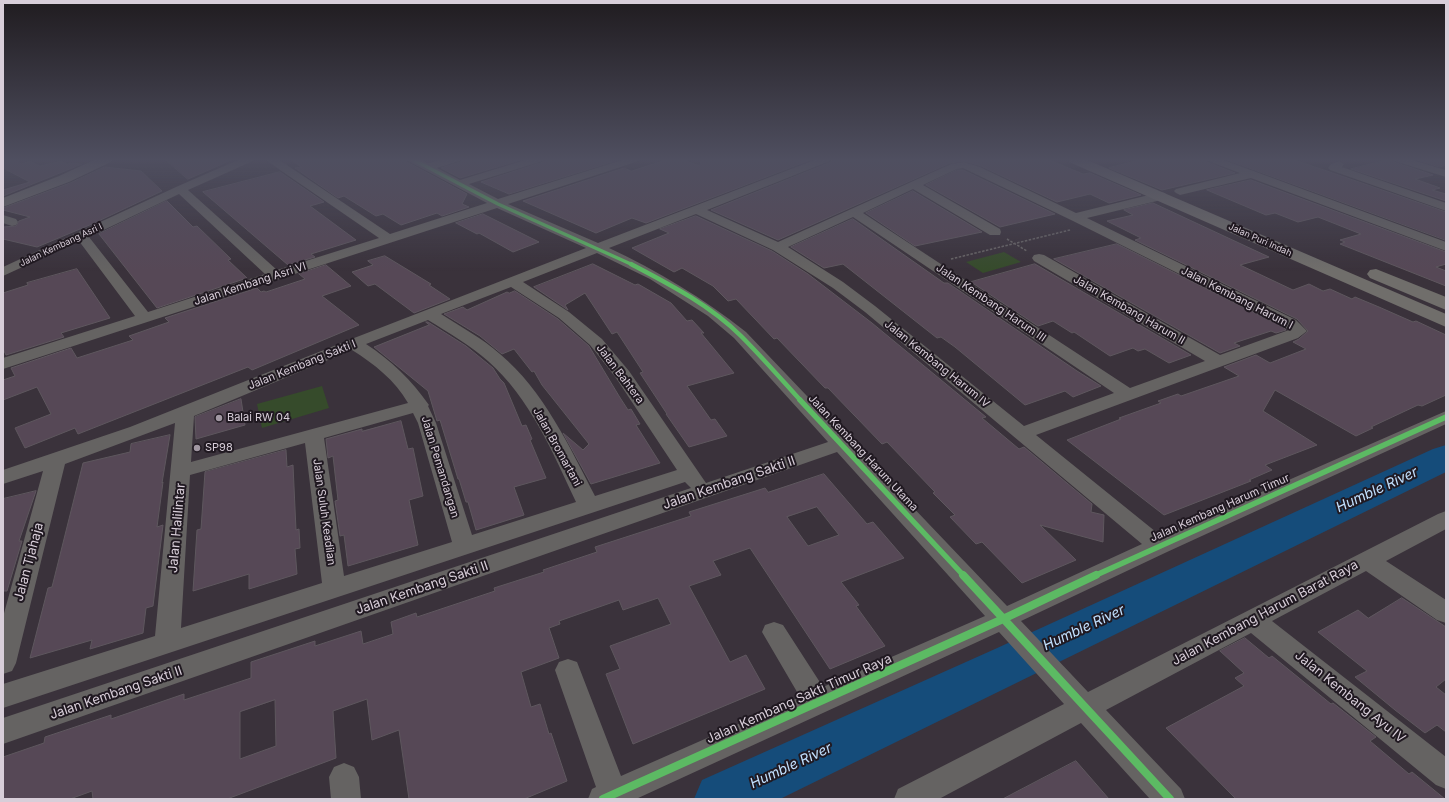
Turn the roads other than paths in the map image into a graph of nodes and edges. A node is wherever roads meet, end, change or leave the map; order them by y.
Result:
1 (19, 196) edge
2 (165, 196) edge
3 (188, 196) edge
4 (326, 196) edge
5 (484, 196) edge
6 (518, 196) edge
7 (731, 196) edge
8 (889, 196) edge
9 (934, 196) edge
10 (1032, 196) edge
11 (1159, 196) edge
12 (1162, 196) edge
13 (1193, 196) edge
14 (1312, 196) edge
15 (1414, 196) edge
16 (3, 203) edge
17 (497, 203) junction
18 (1446, 208) edge
19 (696, 210) junction
20 (854, 212) junction
21 (1075, 217) junction
22 (995, 232) road end
23 (82, 236) junction
24 (389, 239) junction
25 (778, 247) junction
26 (1446, 247) edge
27 (600, 248) junction
28 (1039, 258) road end
29 (3, 272) edge
30 (275, 276) junction
31 (513, 282) junction
32 (1446, 304) edge
33 (430, 314) junction
34 (145, 318) junction
35 (1446, 321) edge
36 (354, 344) junction
37 (1219, 362) junction
38 (3, 364) edge
39 (1127, 394) junction
40 (420, 405) junction
41 (185, 412) junction
42 (1446, 417) edge
43 (1022, 433) junction
44 (314, 434) junction
45 (842, 444) junction
46 (56, 462) junction
47 (181, 470) junction
48 (3, 477) edge
49 (697, 482) junction
50 (588, 506) junction
51 (1446, 519) edge
52 (464, 546) junction
53 (1159, 546) junction
54 (1368, 560) junction
55 (334, 589) junction
56 (1446, 613) edge
57 (1253, 620) junction
58 (1009, 625) junction
59 (774, 632) dead end
60 (167, 643) junction
61 (3, 662) edge
62 (568, 670) dead end
63 (3, 696) edge
64 (1076, 698) junction
65 (818, 703) junction
66 (3, 731) edge
67 (1446, 775) edge
68 (608, 797) edge
69 (909, 799) edge
70 (1170, 799) edge

1 - 16 main road
2 - 23 street, Jalan Kembang Asri I
3 - 30 street
4 - 24 street
5 - 17 street, Jalan Kembang Harum Utama
6 - 17 street, Jalan Kembang Asri VI
7 - 19 street, Jalan Kembang Sakti I
8 - 20 street, Jalan Kembang Harum I
9 - 22 street
10 - 21 street, Jalan Kembang Harum I
11 - 21 street
12 - 35 main road, Jalan Puri Indah
13 - 32 main road, Jalan Puri Indah
14 - 26 street
15 - 18 street
17 - 24 street, Jalan Kembang Asri VI
17 - 27 street, Jalan Kembang Harum Utama
19 - 25 street, Jalan Kembang Harum IV
19 - 27 street, Jalan Kembang Sakti I
20 - 25 street, Jalan Kembang Harum I
20 - 39 street, Jalan Kembang Harum III
21 - 37 street, Jalan Kembang Harum I
23 - 29 street, Jalan Kembang Asri I
23 - 34 street
24 - 30 street, Jalan Kembang Asri VI
25 - 43 street, Jalan Kembang Harum IV
27 - 31 street, Jalan Kembang Sakti I
27 - 45 street, Jalan Kembang Harum Utama
28 - 37 street, Jalan Kembang Harum II
30 - 34 street, Jalan Kembang Asri VI
31 - 33 street, Jalan Kembang Sakti I
31 - 49 street, Jalan Bahtera
33 - 36 street, Jalan Kembang Sakti I
33 - 50 street, Jalan Bromartani
34 - 38 street, Jalan Kembang Asri VI
36 - 40 street, Jalan Pemandangan
36 - 41 street, Jalan Kembang Sakti I
37 - 39 street, Jalan Kembang Harum I
39 - 43 street, Jalan Kembang Harum I
40 - 44 street
40 - 52 street, Jalan Pemandangan
41 - 46 street, Jalan Kembang Sakti I
41 - 47 street, Jalan Halilintar
42 - 53 street, Jalan Kembang Harum Timur
43 - 53 street, Jalan Kembang Harum IV
44 - 47 street
44 - 55 street, Jalan Suluh Keadilan
45 - 49 street, Jalan Kembang Sakti II
45 - 58 street, Jalan Kembang Harum Utama
46 - 48 street, Jalan Kembang Sakti I
46 - 61 street, Jalan Tjahaja
47 - 60 street, Jalan Halilintar
49 - 50 street
49 - 66 street, Jalan Kembang Sakti II
50 - 52 street
51 - 54 street, Jalan Kembang Harum Barat Raya
52 - 55 street
53 - 58 street, Jalan Kembang Harum Timur
54 - 56 street
54 - 57 street, Jalan Kembang Harum Barat Raya
55 - 60 street
57 - 64 street, Jalan Kembang Harum Barat Raya
57 - 67 street, Jalan Kembang Ayu IV
58 - 64 street, Jalan Kembang Harum Utama
58 - 65 street, Jalan Kembang Sakti Timur Raya
59 - 65 street
60 - 63 street
62 - 68 street
64 - 69 street, Jalan Kembang Harum Barat Raya
64 - 70 street, Jalan Kembang Harum Utama
65 - 68 street, Jalan Kembang Sakti Timur Raya

